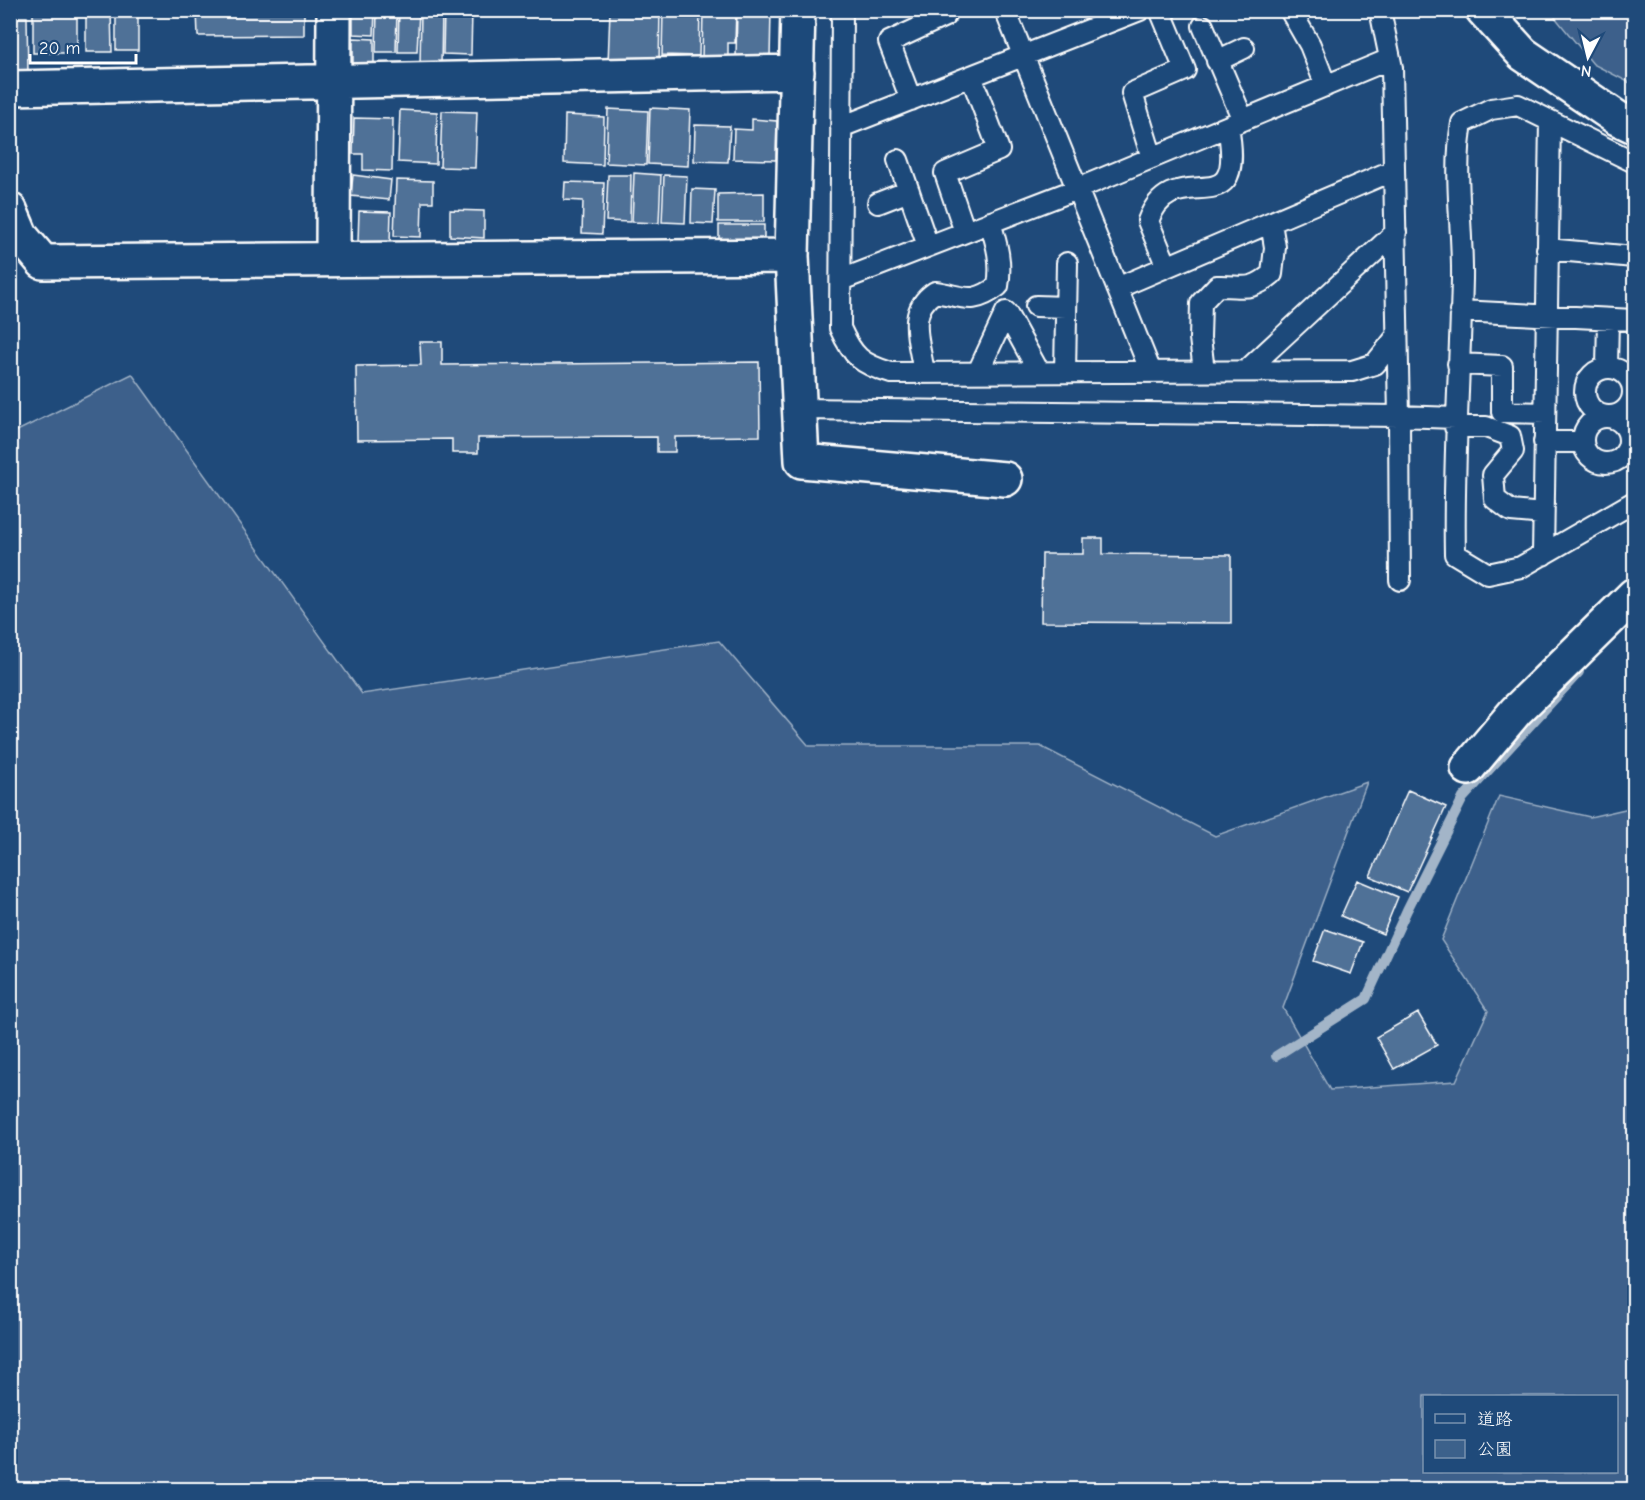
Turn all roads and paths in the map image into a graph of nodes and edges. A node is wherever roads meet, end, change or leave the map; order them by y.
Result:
1 (334, 10) edge
2 (798, 10) edge
3 (842, 10) edge
4 (943, 10) edge
5 (1005, 10) edge
6 (1140, 10) edge
7 (1160, 10) edge
8 (1290, 10) edge
9 (1380, 10) edge
10 (1483, 10) edge
11 (1203, 26) dead end
12 (1244, 48) dead end
13 (1023, 56) junction
14 (1390, 59) junction
15 (1217, 61) junction
16 (797, 72) junction
17 (971, 76) junction
18 (334, 80) junction
19 (1326, 86) junction
20 (10, 88) edge
21 (911, 100) junction
22 (1550, 121) junction
23 (1236, 123) junction
24 (1635, 126) edge
25 (842, 127) junction
26 (1152, 158) junction
27 (898, 160) dead end
28 (1635, 162) edge
29 (1394, 170) junction
30 (1077, 189) junction
31 (909, 190) junction
32 (878, 203) dead end
33 (10, 210) edge
34 (990, 222) junction
35 (1271, 223) junction
36 (965, 232) junction
37 (1396, 232) junction
38 (928, 246) junction
39 (1547, 249) junction
40 (792, 256) junction
41 (1635, 257) edge
42 (333, 258) junction
43 (1067, 263) dead end
44 (1167, 267) junction
45 (841, 280) junction
46 (1117, 288) junction
47 (1036, 306) dead end
48 (1066, 307) junction
49 (1460, 311) junction
50 (1546, 316) junction
51 (1608, 319) junction
52 (1635, 320) edge
53 (1398, 336) junction
54 (1458, 364) junction
55 (1607, 367) junction
56 (1204, 371) junction
57 (1246, 371) junction
58 (978, 372) junction
59 (1039, 372) junction
60 (1065, 372) junction
61 (1151, 372) junction
62 (924, 373) junction
63 (800, 409) junction
64 (1545, 413) junction
65 (1399, 416) junction
66 (1609, 417) junction
67 (1455, 423) junction
68 (1544, 442) junction
69 (1582, 442) junction
70 (1005, 479) dead end
71 (1635, 502) edge
72 (1543, 514) junction
73 (1543, 555) junction
74 (1400, 580) dead end
75 (1635, 595) edge
76 (1468, 768) dead end

1 - 18 street
2 - 16 street
3 - 25 lane
4 - 21 lane
5 - 13 lane
6 - 13 lane
7 - 26 lane
8 - 19 lane
9 - 14 lane
10 - 24 street
11 - 15 lane
12 - 15 lane
13 - 17 lane
13 - 30 lane
14 - 19 lane
14 - 29 lane
15 - 23 lane
16 - 18 street
16 - 40 street
17 - 21 lane
17 - 36 lane
18 - 20 street
18 - 42 street
19 - 23 lane
21 - 25 lane
22 - 28 lane
22 - 39 lane
22 - 49 lane
23 - 26 lane
23 - 44 lane
25 - 45 lane
26 - 30 lane
27 - 31 lane
29 - 35 lane
29 - 37 lane
30 - 34 lane
30 - 46 lane
31 - 32 lane
31 - 38 lane
33 - 42 street
34 - 36 lane
34 - 62 lane
35 - 44 lane
35 - 56 lane
36 - 38 lane
37 - 53 lane
37 - 57 lane
38 - 45 lane
39 - 41 lane
39 - 50 lane
40 - 42 street
40 - 63 street
43 - 48 lane
44 - 46 lane
45 - 62 lane
46 - 61 lane
47 - 48 lane
48 - 60 lane
49 - 50 lane
49 - 54 lane
50 - 51 lane
50 - 64 lane
51 - 52 lane
51 - 55 lane
53 - 57 lane
53 - 65 lane
54 - 64 lane
54 - 67 lane
55 - 66 lane
55 - 66 lane
56 - 57 lane
56 - 61 lane
58 - 59 lane
58 - 59 lane
58 - 62 lane
59 - 60 lane
60 - 61 lane
63 - 65 lane
63 - 70 street
64 - 68 lane
65 - 67 lane
65 - 74 lane
66 - 69 lane
66 - 69 lane
67 - 72 lane
67 - 73 lane
68 - 69 lane
68 - 72 lane
71 - 73 lane
72 - 73 lane
75 - 76 street

